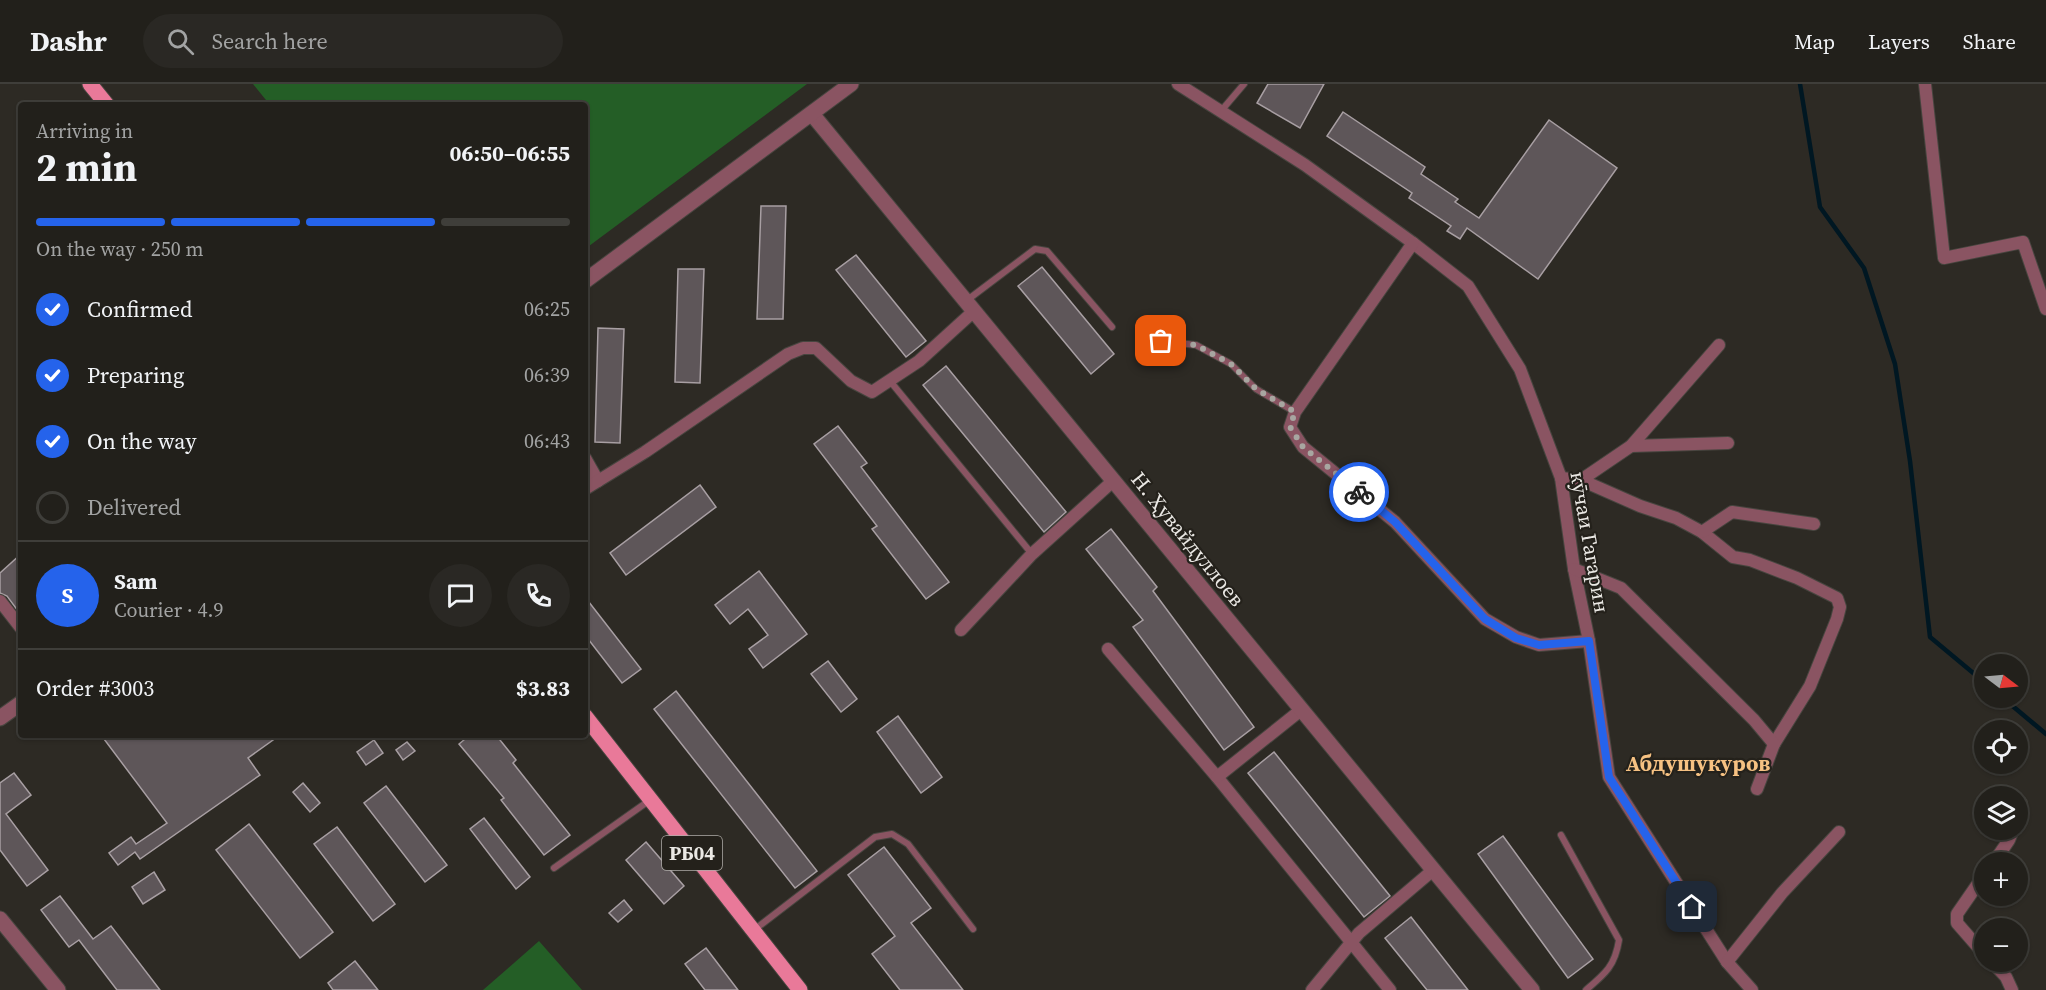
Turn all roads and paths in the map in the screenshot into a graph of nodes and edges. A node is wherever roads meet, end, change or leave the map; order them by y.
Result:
1 (90, 84) edge
2 (1178, 84) edge
3 (1244, 84) edge
4 (1925, 84) edge
5 (849, 85) edge
6 (105, 102) edge
7 (1221, 111) junction
8 (813, 114) junction
9 (1413, 243) junction
10 (588, 279) edge
11 (970, 306) junction
12 (2046, 309) edge
13 (1145, 324) dead end
14 (1112, 327) dead end
15 (1719, 345) dead end
16 (889, 381) junction
17 (1295, 412) junction
18 (1728, 443) dead end
19 (1630, 446) junction
20 (588, 463) edge
21 (1561, 478) junction
22 (1581, 480) junction
23 (598, 481) junction
24 (1113, 481) junction
25 (588, 487) edge
26 (1814, 524) dead end
27 (1702, 532) junction
28 (1032, 554) junction
29 (1574, 569) junction
30 (0, 601) edge
31 (18, 624) edge
32 (961, 630) dead end
33 (1589, 641) junction
34 (1108, 649) dead end
35 (18, 704) edge
36 (1301, 710) junction
37 (0, 718) edge
38 (588, 720) edge
39 (1774, 744) junction
40 (1217, 777) junction
41 (1757, 789) dead end
42 (651, 800) junction
43 (1839, 832) dead end
44 (1561, 835) dead end
45 (554, 868) dead end
46 (1432, 871) junction
47 (1974, 889) edge
48 (0, 919) edge
49 (973, 929) dead end
50 (753, 931) junction
51 (1350, 943) junction
52 (1974, 943) edge
53 (1727, 962) junction
54 (2001, 972) edge
55 (58, 990) edge
56 (800, 990) edge
57 (1312, 990) edge
58 (1390, 990) edge
59 (1532, 990) edge
60 (1586, 990) edge
61 (1752, 990) edge
62 (2012, 990) edge

1 - 6 main road
2 - 7 street, кӯчаи Гагарин
3 - 7 lane
4 - 12 street
5 - 8 street
7 - 9 street, кӯчаи Гагарин
8 - 10 street
8 - 11 street, Н. Ҳувайдуллоев
9 - 17 street
9 - 21 street, кӯчаи Гагарин
11 - 14 lane
11 - 16 street
11 - 24 street, Н. Ҳувайдуллоев
13 - 17 lane
15 - 19 street
16 - 23 street
16 - 28 lane
17 - 33 street
18 - 19 street
19 - 22 street
20 - 23 street
21 - 22 street
21 - 29 street, кӯчаи Гагарин
22 - 27 street
23 - 25 street
24 - 28 street
24 - 36 street, Н. Ҳувайдуллоев
26 - 27 street
27 - 39 street
28 - 32 street
29 - 33 street, кӯчаи Гагарин
29 - 39 street
30 - 31 street
33 - 53 street, кӯчаи Гагарин
34 - 40 street
35 - 37 street
36 - 40 street
36 - 46 street, Н. Ҳувайдуллоев
38 - 42 main road, РБ04
39 - 41 street
40 - 51 street
42 - 45 lane
42 - 50 main road, РБ04
43 - 53 street
44 - 60 lane
46 - 51 street
46 - 59 street, Н. Ҳувайдуллоев
47 - 52 street
48 - 55 street
49 - 50 lane
50 - 56 main road, РБ04
51 - 57 street
51 - 58 street
53 - 61 street, кӯчаи Гагарин
54 - 62 street

